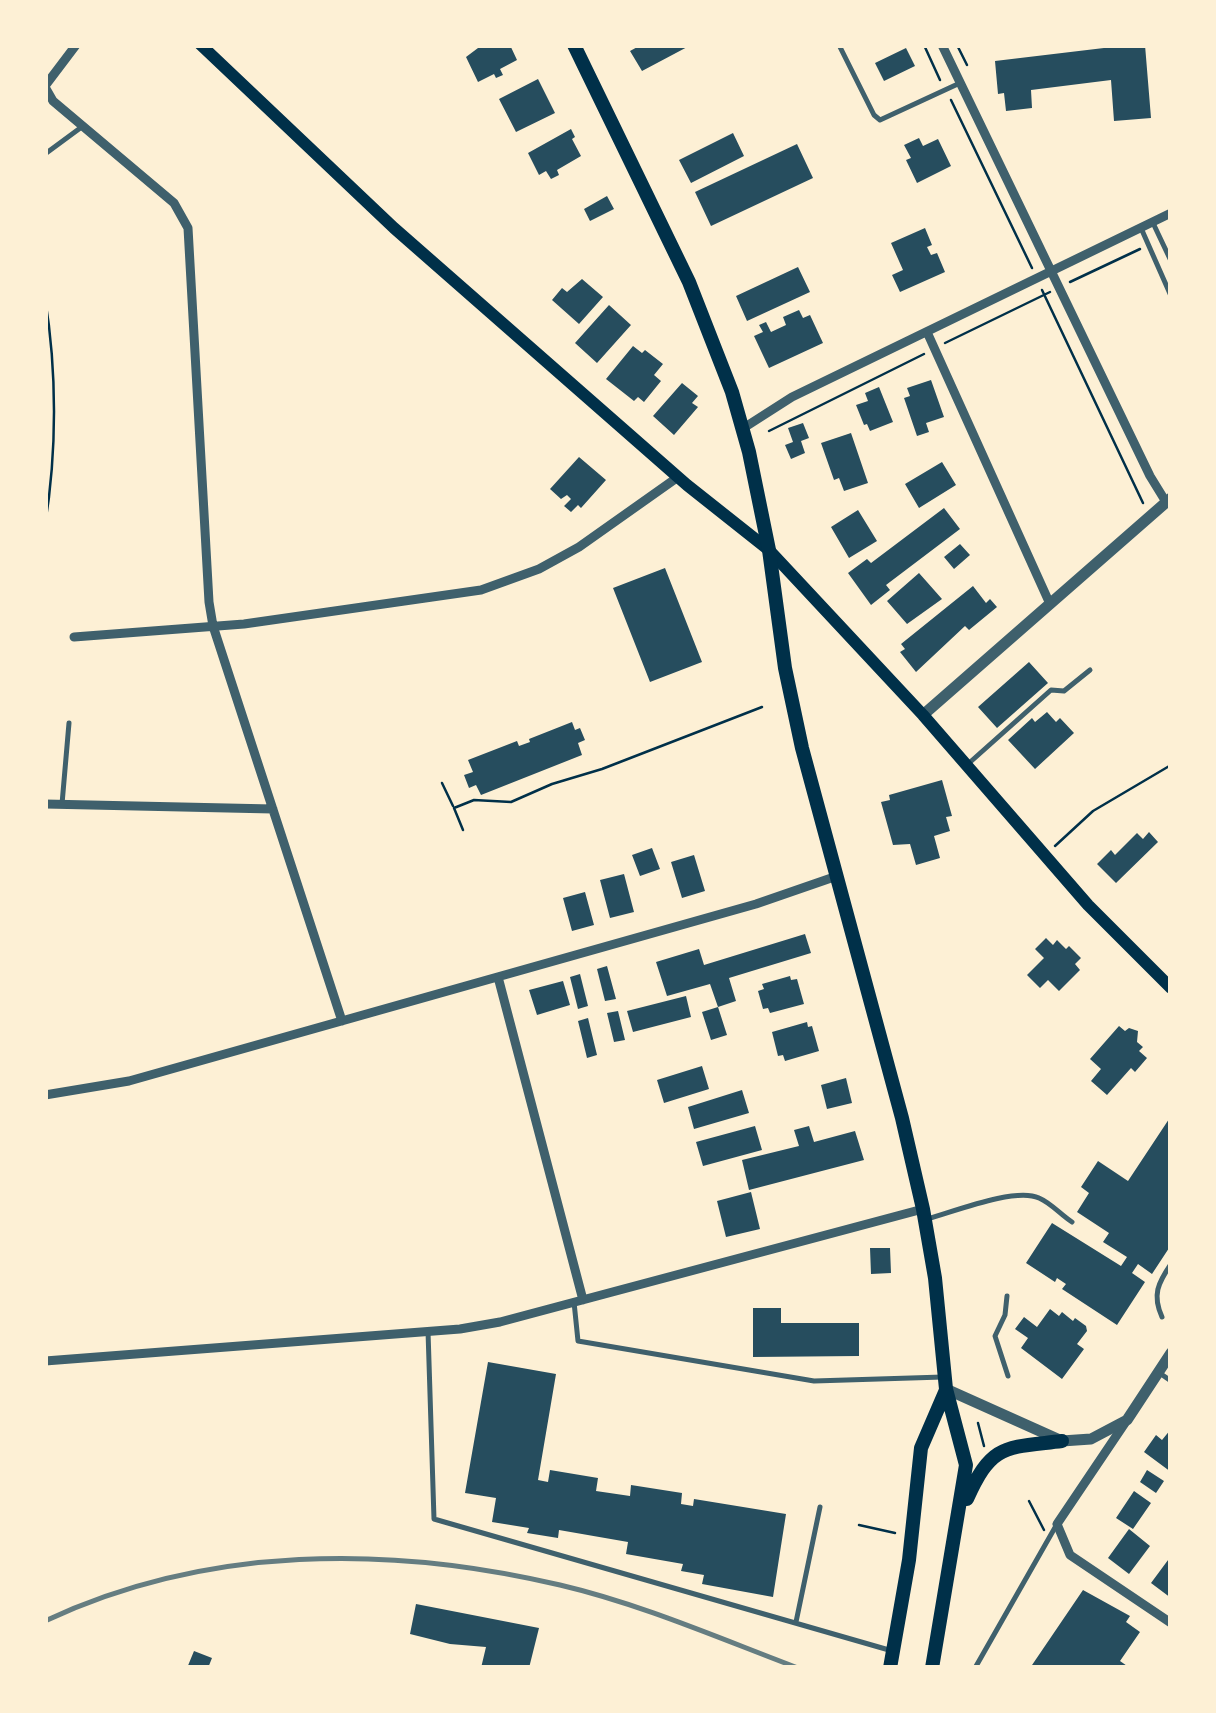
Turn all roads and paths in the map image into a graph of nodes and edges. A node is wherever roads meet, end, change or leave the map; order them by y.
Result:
1 (76, 45) edge
2 (201, 45) edge
3 (574, 45) edge
4 (839, 45) edge
5 (942, 45) edge
6 (960, 83) junction
7 (45, 90) edge
8 (83, 126) junction
9 (45, 154) edge
10 (1171, 213) edge
11 (1152, 222) junction
12 (1140, 228) junction
13 (1148, 245) junction
14 (1171, 261) edge
15 (1050, 272) junction
16 (1058, 288) junction
17 (1171, 296) edge
18 (45, 298) edge
19 (927, 332) junction
20 (935, 349) junction
21 (742, 429) junction
22 (769, 431) dead end
23 (678, 477) junction
24 (1168, 500) edge
25 (45, 525) edge
26 (770, 550) junction
27 (1050, 604) junction
28 (213, 626) junction
29 (74, 638) dead end
30 (1090, 670) dead end
31 (762, 707) dead end
32 (924, 715) junction
33 (70, 723) dead end
34 (1171, 764) edge
35 (966, 766) junction
36 (442, 782) dead end
37 (45, 804) edge
38 (62, 804) junction
39 (454, 808) junction
40 (273, 809) junction
41 (463, 830) dead end
42 (1054, 847) dead end
43 (837, 876) junction
44 (498, 976) junction
45 (1171, 988) edge
46 (342, 1021) junction
47 (45, 1095) edge
48 (924, 1214) junction
49 (1072, 1222) dead end
50 (1171, 1264) edge
51 (1007, 1296) dead end
52 (579, 1301) junction
53 (1162, 1318) dead end
54 (428, 1332) junction
55 (1171, 1354) edge
56 (45, 1361) edge
57 (1158, 1372) junction
58 (1008, 1376) dead end
59 (1171, 1381) edge
60 (946, 1383) junction
61 (1127, 1420) junction
62 (978, 1423) dead end
63 (1062, 1441) junction
64 (985, 1452) dead end
65 (1029, 1500) dead end
66 (820, 1508) dead end
67 (956, 1523) junction
68 (1057, 1524) junction
69 (859, 1525) dead end
70 (1044, 1531) dead end
71 (896, 1533) dead end
72 (796, 1623) junction
73 (1171, 1623) edge
74 (893, 1651) junction
75 (890, 1668) edge
76 (932, 1668) edge
77 (975, 1668) edge

1 - 7 street
2 - 23 main road
3 - 21 main road
4 - 6 lane
5 - 6 street
6 - 15 street
7 - 8 street
8 - 9 lane
8 - 28 street
10 - 11 street
11 - 12 street
11 - 14 lane
12 - 13 lane
12 - 15 street
13 - 16 path
13 - 17 lane
15 - 16 street
15 - 19 street
16 - 20 path
16 - 24 street
18 - 25 path
19 - 20 street
19 - 21 street
20 - 22 path
20 - 27 street
21 - 26 main road
23 - 26 main road
23 - 28 street
24 - 27 street
26 - 32 main road
26 - 43 main road
27 - 32 street
28 - 29 street
28 - 40 street
30 - 35 lane
31 - 39 path
32 - 35 main road
33 - 38 lane
34 - 42 path
35 - 45 main road
36 - 39 path
37 - 38 street
38 - 40 street
39 - 41 path
40 - 46 street
43 - 44 street
43 - 48 main road
44 - 46 street
44 - 52 street
46 - 47 street
48 - 49 lane
48 - 52 street
48 - 60 main road
50 - 53 lane
51 - 58 lane
52 - 54 street
52 - 60 lane
54 - 56 street
54 - 72 lane
55 - 57 street
57 - 59 lane
57 - 61 street
60 - 63 street
60 - 67 main road
60 - 74 main road
61 - 63 street
61 - 68 street
62 - 64 path
63 - 67 main road
65 - 70 path
66 - 72 lane
67 - 76 main road
68 - 73 street
68 - 77 lane
69 - 71 path
72 - 74 lane
74 - 75 main road

